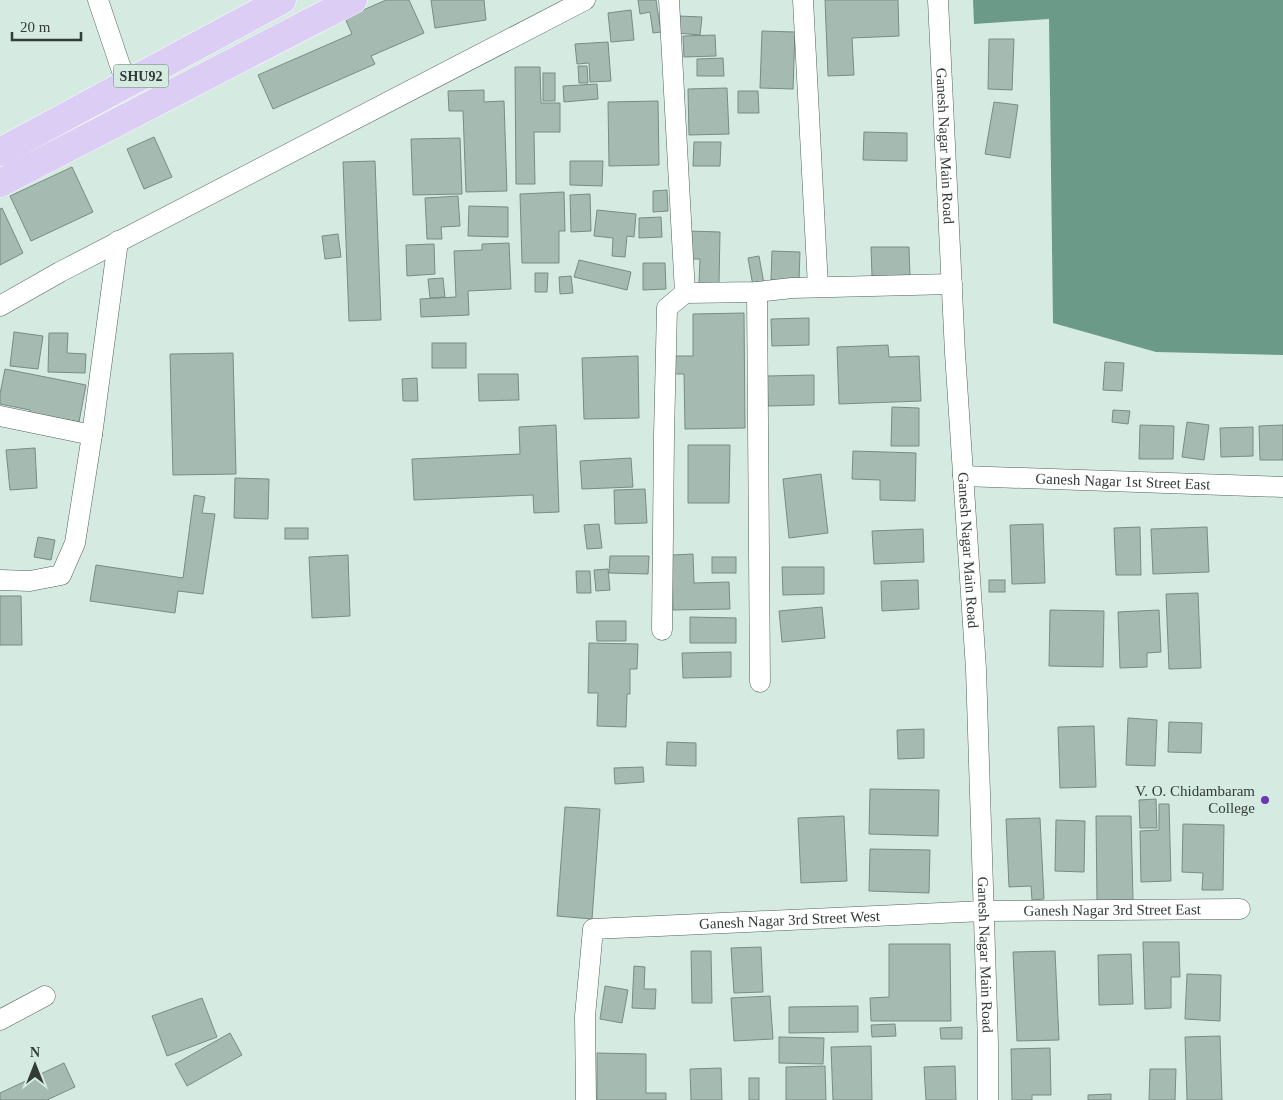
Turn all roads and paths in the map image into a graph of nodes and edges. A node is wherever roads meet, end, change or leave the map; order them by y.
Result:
1 (98, 0) edge
2 (282, 0) edge
3 (353, 0) edge
4 (585, 0) edge
5 (669, 0) edge
6 (803, 0) edge
7 (938, 0) edge
8 (126, 83) junction
9 (0, 152) edge
10 (0, 183) edge
11 (118, 241) junction
12 (952, 284) junction
13 (818, 287) junction
14 (757, 292) junction
15 (685, 293) junction
16 (0, 306) edge
17 (0, 416) edge
18 (92, 435) junction
19 (964, 476) junction
20 (1283, 487) edge
21 (0, 580) edge
22 (662, 630) dead end
23 (760, 682) dead end
24 (1240, 909) dead end
25 (984, 911) junction
26 (45, 996) dead end
27 (0, 1020) edge
28 (586, 1100) edge
29 (988, 1100) edge

1 - 8 street
2 - 8 main road, SHU92
3 - 10 main road
4 - 11 street
5 - 15 street
6 - 13 street
7 - 12 street, Ganesh Nagar Main Road
8 - 9 main road, SHU92
11 - 16 street
11 - 18 street
12 - 13 street
12 - 19 street, Ganesh Nagar Main Road
13 - 14 street
14 - 15 street
14 - 23 street
15 - 22 street
17 - 18 street
18 - 21 street
19 - 20 street, Ganesh Nagar 1st Street East
19 - 25 street, Ganesh Nagar Main Road
24 - 25 street, Ganesh Nagar 3rd Street East
25 - 28 street, Ganesh Nagar 3rd Street West
25 - 29 street, Ganesh Nagar Main Road
26 - 27 street

